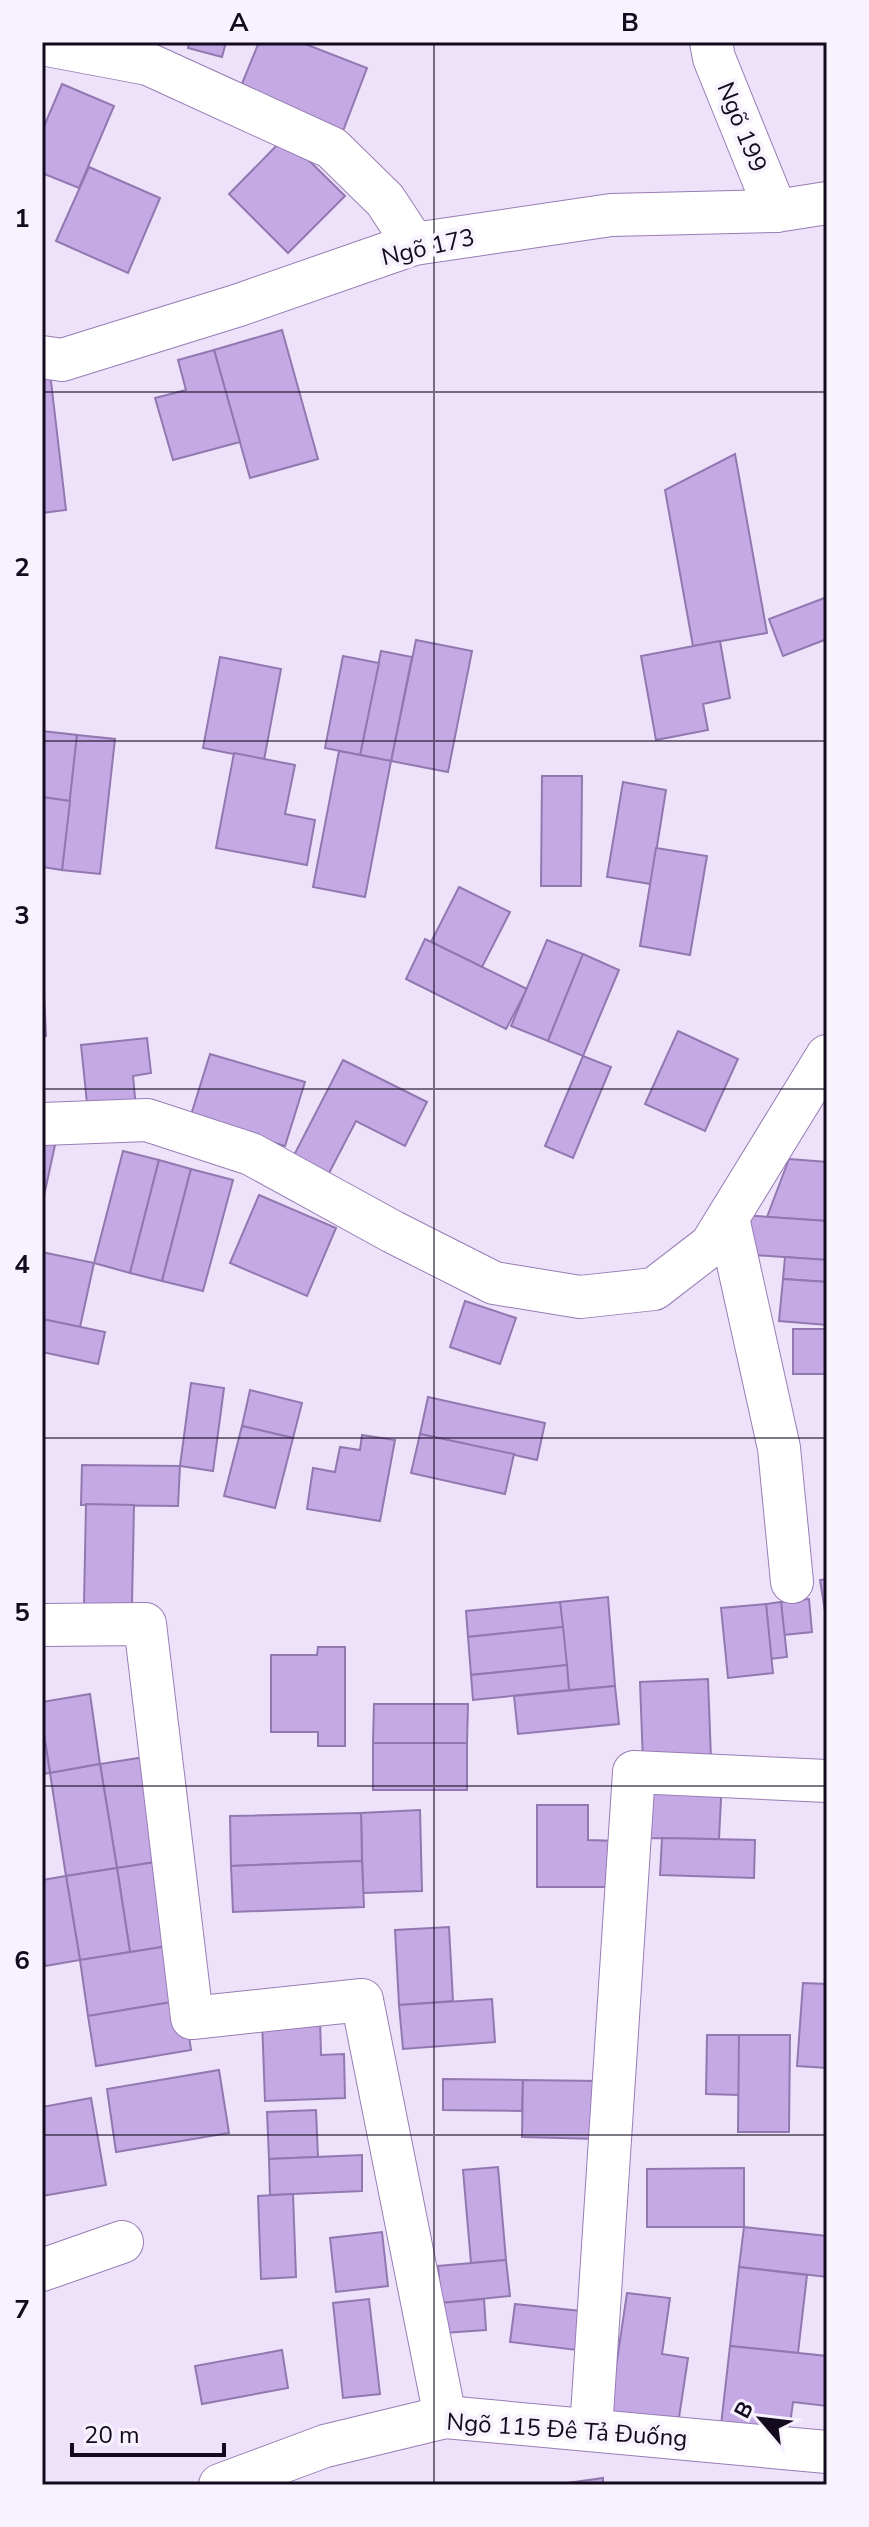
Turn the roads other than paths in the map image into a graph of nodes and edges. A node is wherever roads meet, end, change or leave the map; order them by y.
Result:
1 (711, 42) edge
2 (42, 44) edge
3 (827, 203) edge
4 (776, 211) junction
5 (414, 244) junction
6 (42, 357) edge
7 (827, 1056) edge
8 (42, 1124) edge
9 (728, 1218) junction
10 (792, 1582) dead end
11 (42, 1625) edge
12 (827, 1781) edge
13 (122, 2242) dead end
14 (42, 2270) edge
15 (445, 2417) junction
16 (591, 2430) junction
17 (827, 2452) edge
18 (220, 2485) edge

1 - 4 street, Ngõ 199
2 - 5 street
3 - 4 street, Ngõ 173
4 - 5 street, Ngõ 173
5 - 6 street, Ngõ 173
7 - 9 street
8 - 9 street
9 - 10 street
11 - 15 street
12 - 16 street
13 - 14 street
15 - 16 street, Ngõ 115 Đê Tả Đuống
15 - 18 street, Ngõ 115 Đê Tả Đuống
16 - 17 street, Ngõ 115 Đê Tả Đuống

